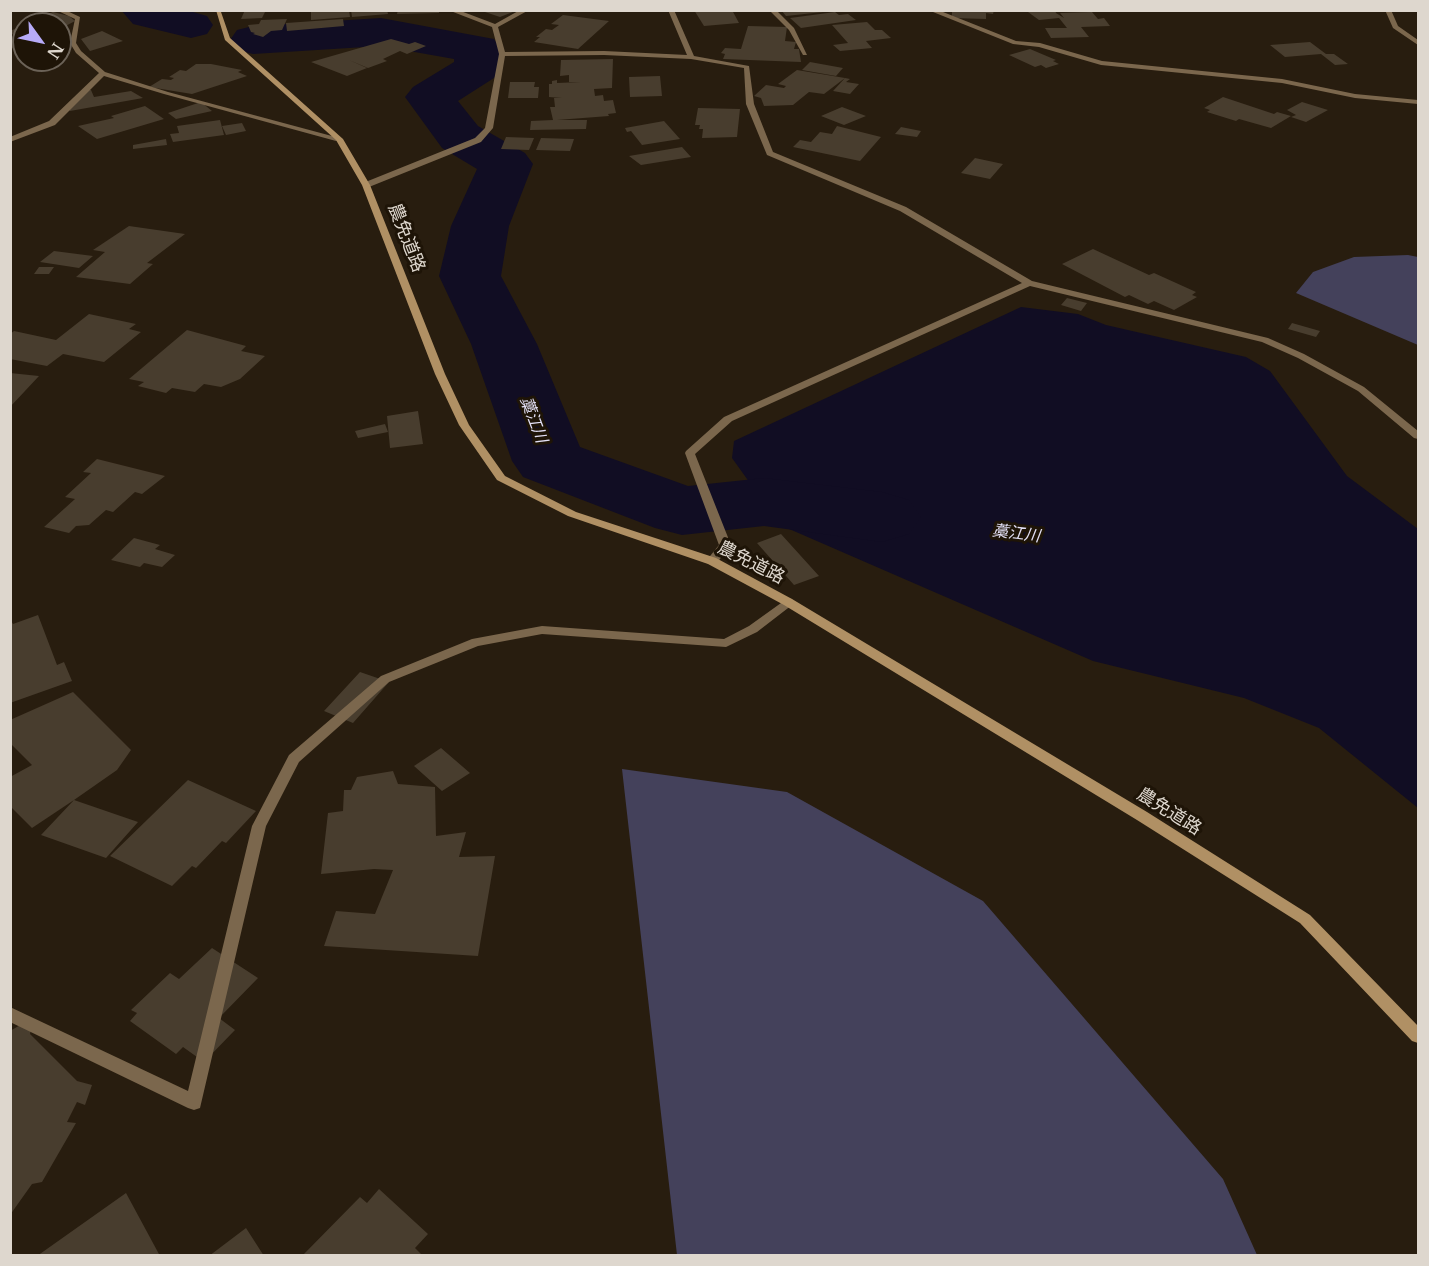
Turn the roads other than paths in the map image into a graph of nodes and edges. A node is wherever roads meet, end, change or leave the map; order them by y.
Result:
1 (59, 10) edge
2 (219, 10) edge
3 (450, 10) edge
4 (526, 10) edge
5 (671, 10) edge
6 (772, 10) edge
7 (931, 10) edge
8 (1388, 10) edge
9 (495, 26) junction
10 (1419, 43) edge
11 (502, 54) junction
12 (804, 54) dead end
13 (691, 57) junction
14 (104, 73) junction
15 (1419, 102) edge
16 (339, 139) junction
17 (10, 140) edge
18 (366, 185) junction
19 (1029, 283) junction
20 (1419, 436) edge
21 (712, 561) junction
22 (788, 602) junction
23 (10, 1014) edge
24 (1419, 1036) edge

1 - 14 street
2 - 16 street, 農免道路
3 - 9 street
4 - 9 street
5 - 13 street
6 - 12 street
7 - 15 street
8 - 10 street
9 - 11 street
11 - 13 street
11 - 18 street
13 - 19 street
14 - 16 street
14 - 17 street
16 - 18 street, 農免道路
18 - 21 street, 農免道路
19 - 20 street
19 - 21 street
21 - 22 street, 農免道路
22 - 23 street
22 - 24 street, 農免道路

